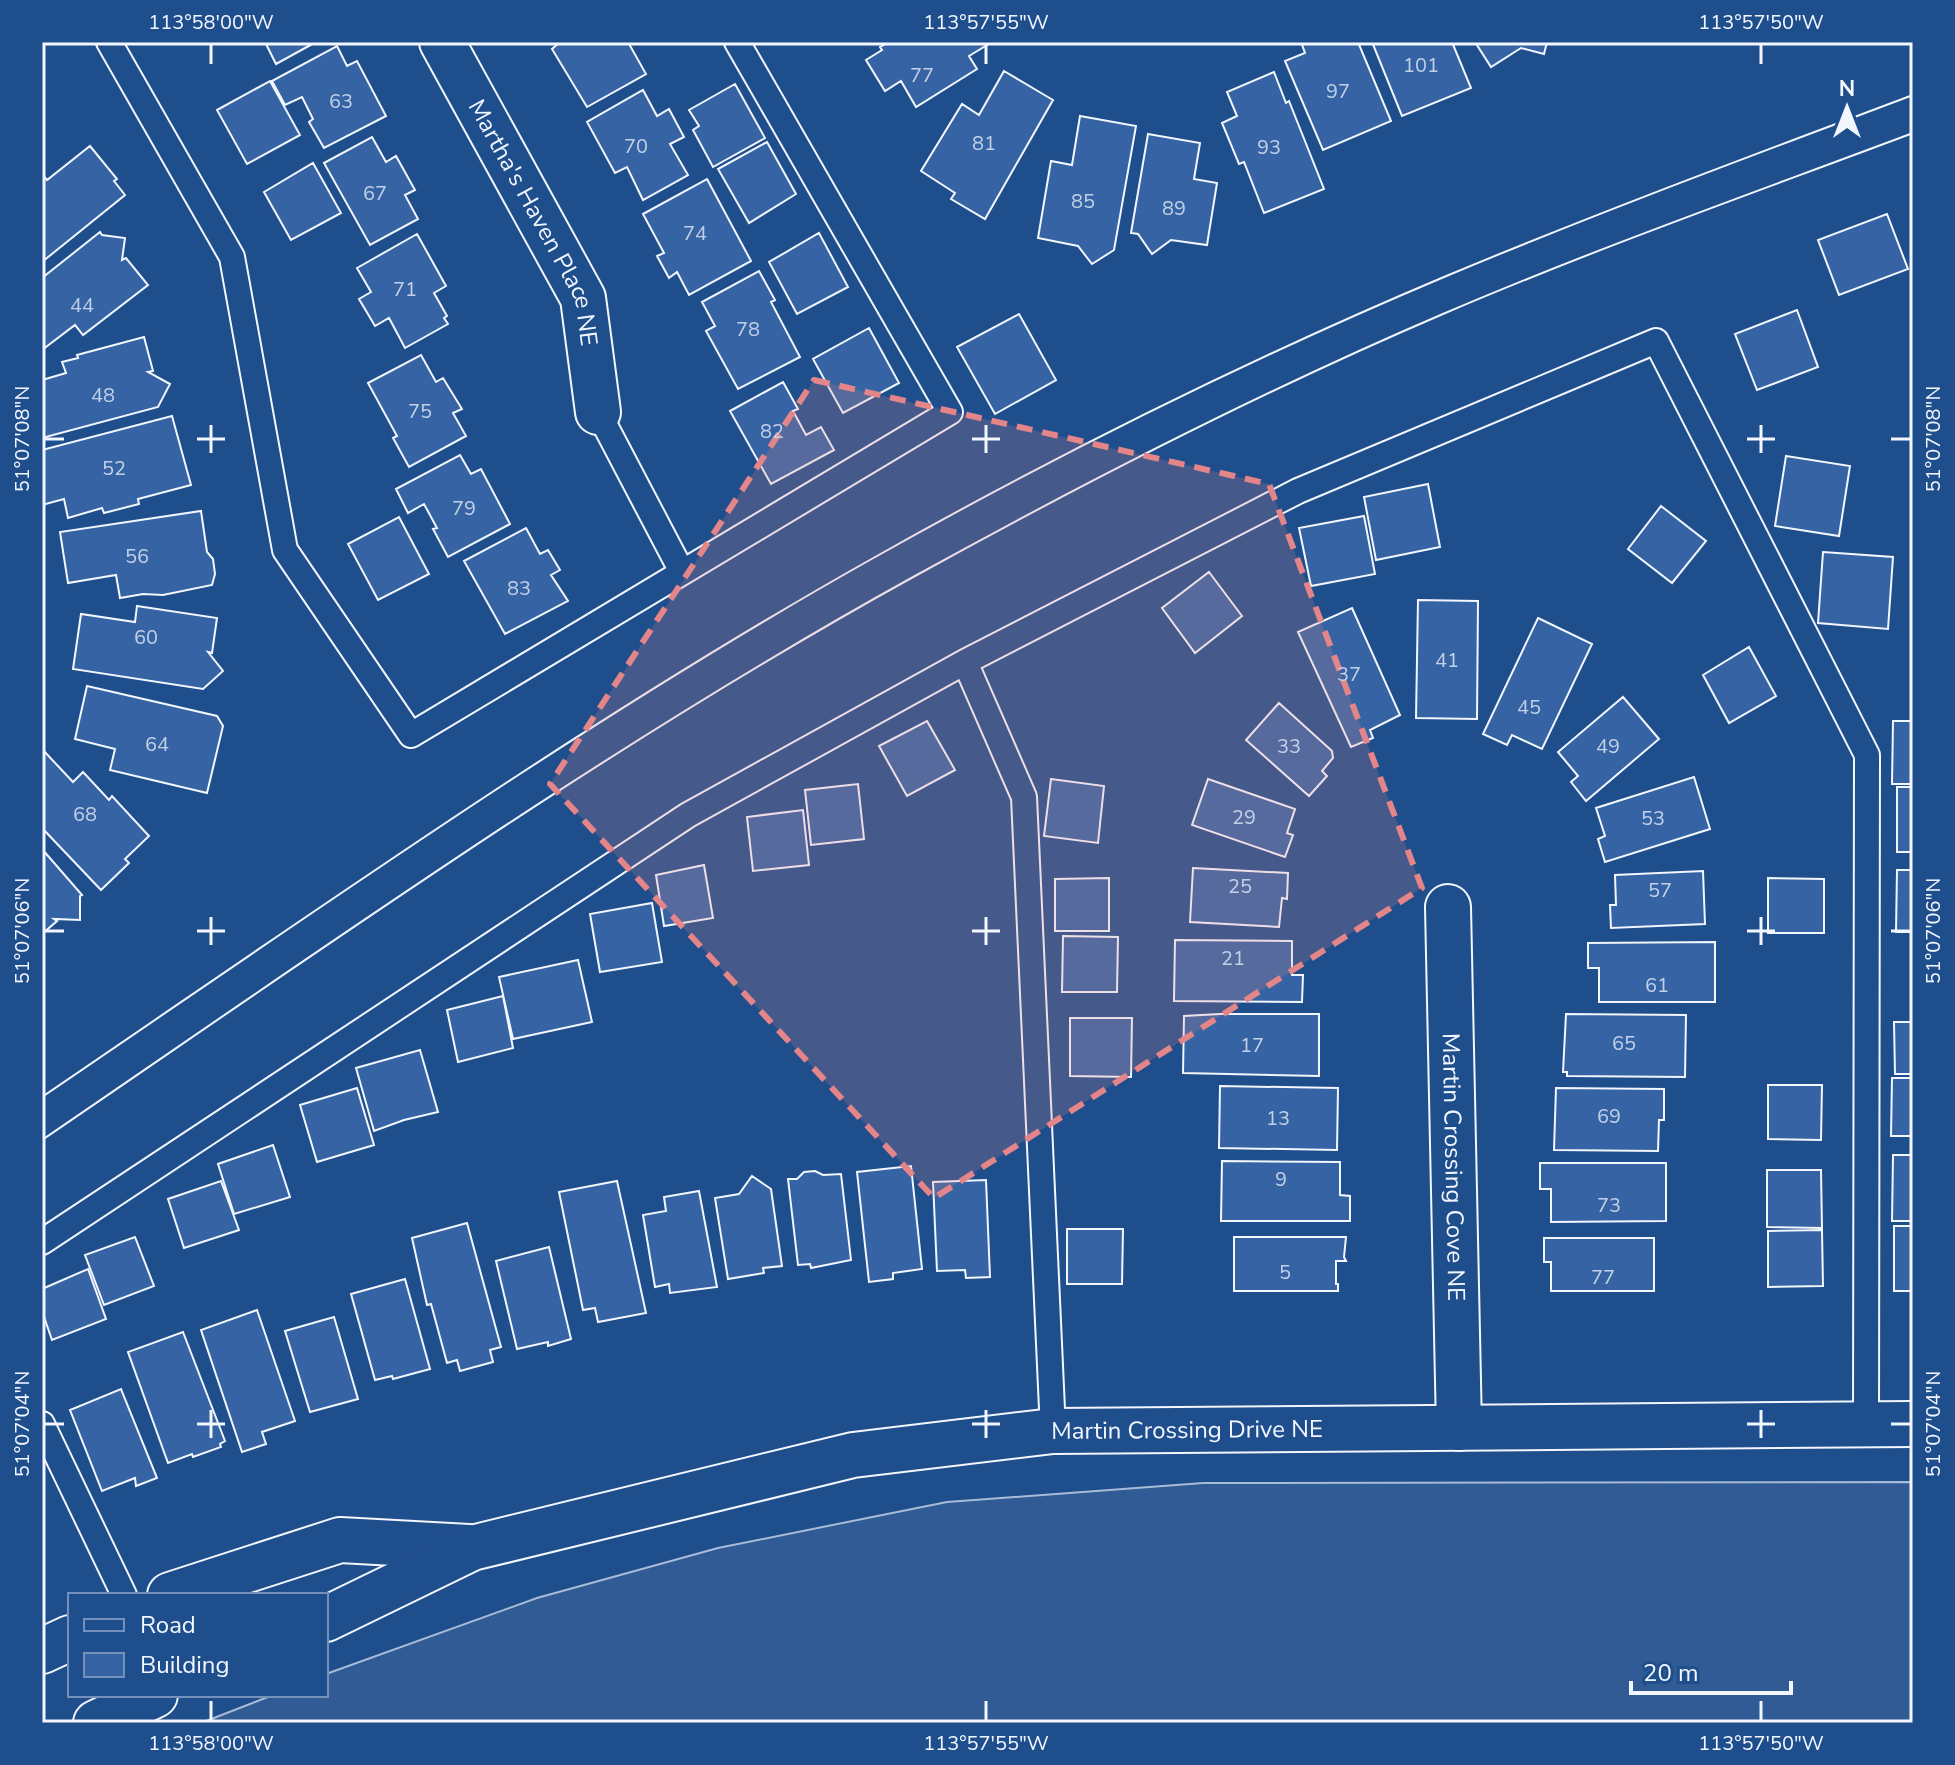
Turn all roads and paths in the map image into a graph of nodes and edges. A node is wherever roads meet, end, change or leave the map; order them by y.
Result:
1 (109, 42) edge
2 (442, 42) edge
3 (737, 42) edge
4 (598, 412) joint
5 (682, 572) junction
6 (965, 662) junction
7 (1448, 907) dead end
8 (42, 1242) edge
9 (42, 1424) edge
10 (1866, 1424) junction
11 (1913, 1424) edge
12 (1459, 1428) junction
13 (1053, 1431) junction
14 (472, 1548) junction
15 (123, 1593) edge
16 (176, 1593) edge
17 (328, 1618) edge
18 (68, 1639) edge
19 (42, 1651) edge
20 (151, 1697) edge
21 (96, 1723) edge

1 - 5 lane
2 - 4 street, Martha's Haven Place NE
3 - 5 lane
4 - 5 lane
6 - 8 lane
6 - 10 lane
6 - 13 lane
7 - 12 street, Martin Crossing Cove NE
9 - 15 lane
10 - 11 street, Martin Crossing Drive NE
10 - 12 street, Martin Crossing Drive NE
12 - 13 street, Martin Crossing Drive NE
13 - 14 street, Martin Crossing Drive NE
14 - 16 street, Martin Crossing Drive NE
14 - 17 street, Martin Crossing Drive NE
18 - 19 street
20 - 21 street

